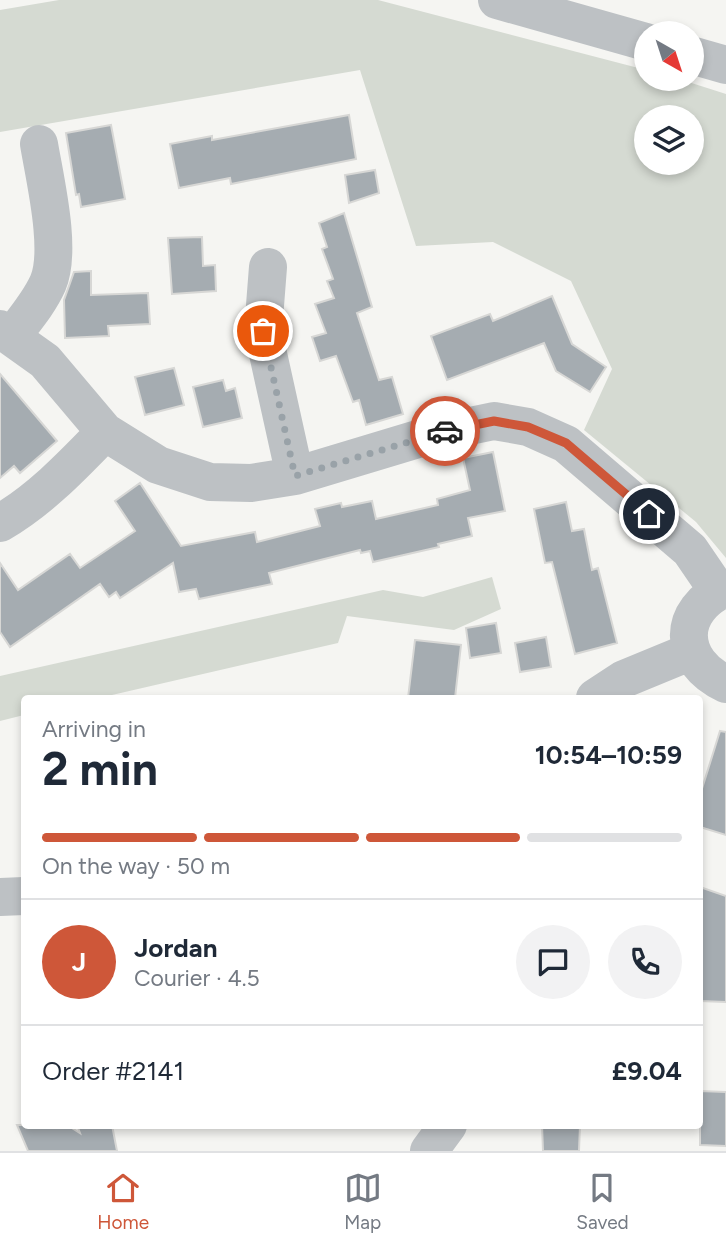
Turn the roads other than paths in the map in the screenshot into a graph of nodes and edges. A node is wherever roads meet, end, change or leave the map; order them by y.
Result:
1 (497, 0) edge
2 (601, 14) edge
3 (634, 35) edge
4 (704, 59) edge
5 (726, 65) edge
6 (39, 144) dead end
7 (268, 267) dead end
8 (6, 333) edge
9 (105, 432) junction
10 (295, 476) junction
11 (0, 523) edge
12 (722, 589) edge
13 (692, 651) junction
14 (726, 684) edge
15 (600, 695) edge
16 (21, 896) edge
17 (0, 897) edge
18 (445, 1129) edge
19 (429, 1151) edge

1 - 2 street
2 - 3 street
4 - 5 street
6 - 8 street
7 - 10 street
8 - 9 street
9 - 10 street
9 - 11 street
10 - 12 street
12 - 13 street
13 - 14 street
13 - 15 street
16 - 17 street
18 - 19 street

